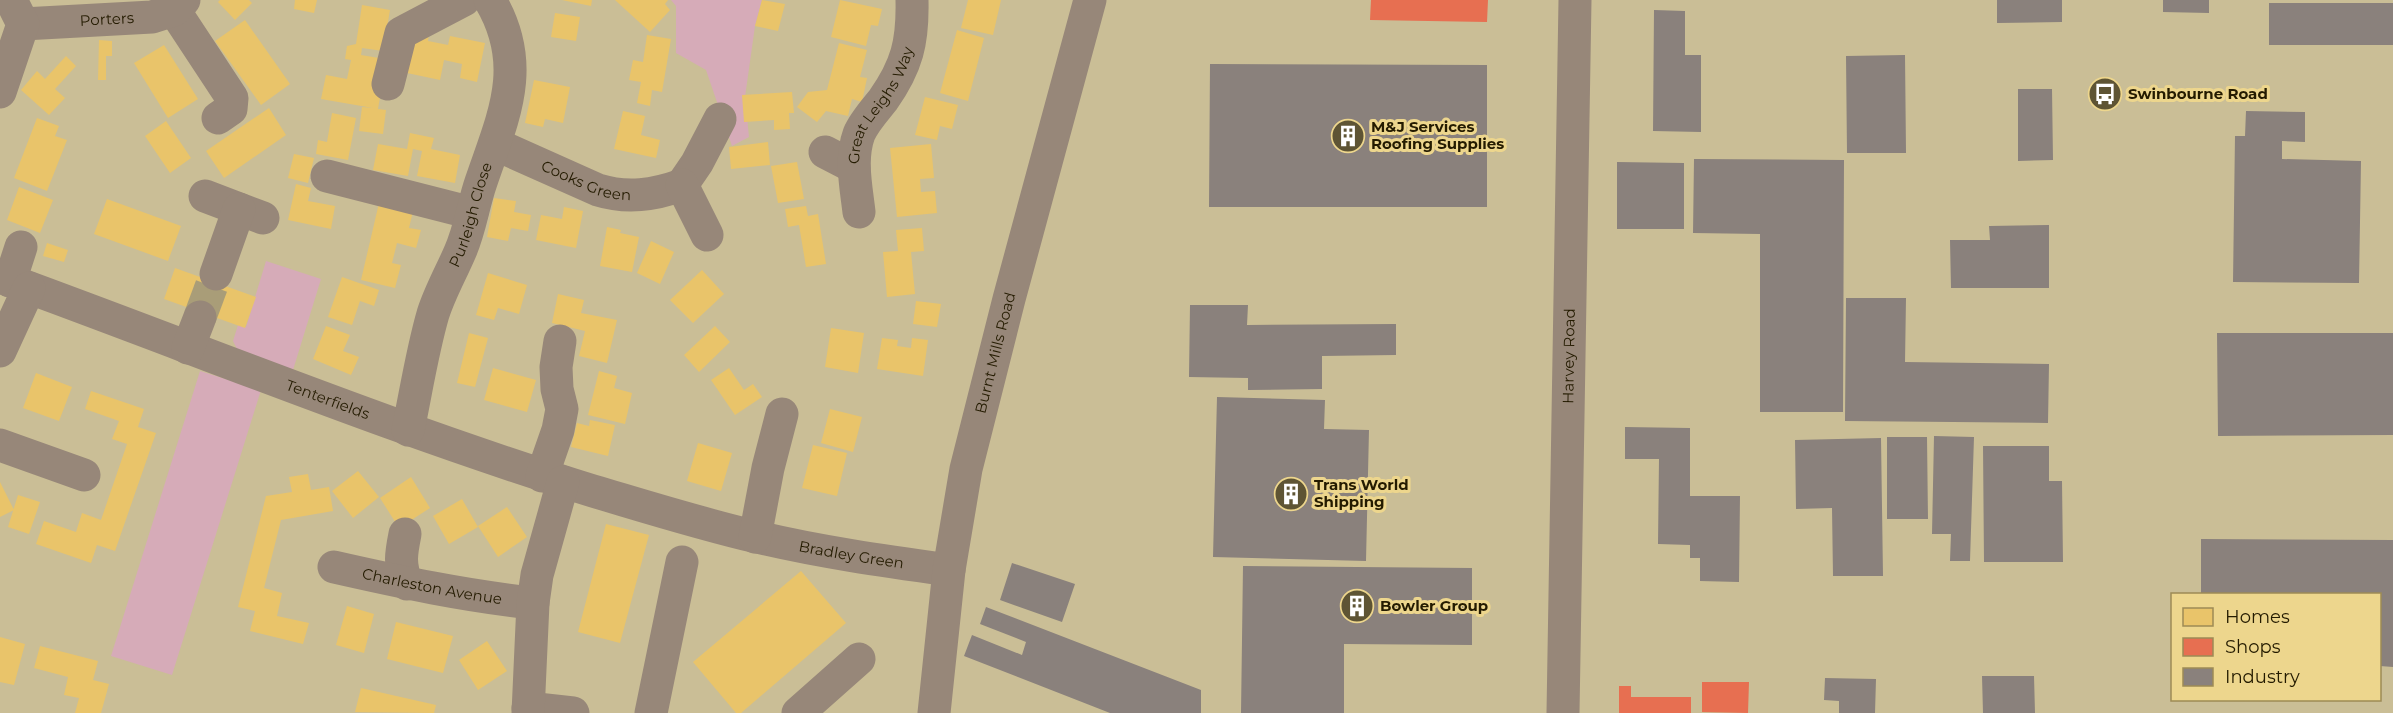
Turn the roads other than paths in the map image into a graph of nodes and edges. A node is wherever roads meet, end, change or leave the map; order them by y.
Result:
1 (464, 0) edge
2 (490, 0) edge
3 (912, 0) edge
4 (1090, 0) edge
5 (1575, 0) edge
6 (179, 5) edge
7 (17, 12) edge
8 (388, 84) dead end
9 (0, 92) edge
10 (218, 118) dead end
11 (720, 119) dead end
12 (495, 144) junction
13 (825, 152) dead end
14 (854, 167) junction
15 (327, 176) dead end
16 (682, 185) junction
17 (205, 196) dead end
18 (859, 212) dead end
19 (472, 213) junction
20 (707, 235) dead end
21 (21, 247) dead end
22 (216, 274) tunnel mouth
23 (13, 282) edge
24 (200, 317) tunnel mouth
25 (560, 341) dead end
26 (188, 348) junction
27 (0, 351) edge
28 (782, 414) dead end
29 (408, 430) junction
30 (0, 445) edge
31 (84, 475) dead end
32 (552, 478) junction
33 (658, 511) joint
34 (405, 534) dead end
35 (755, 537) junction
36 (682, 562) dead end
37 (334, 567) dead end
38 (949, 570) junction
39 (407, 584) junction
40 (533, 603) junction
41 (858, 659) dead end
42 (528, 711) edge
43 (573, 713) edge
44 (651, 713) edge
45 (798, 713) edge
46 (934, 713) edge
47 (1563, 713) edge

1 - 8 street
2 - 12 street, Purleigh Close
3 - 14 street, Great Leighs Way
4 - 38 street, Burnt Mills Road
5 - 47 street, Harvey Road
6 - 7 street, Porters
6 - 10 street
7 - 9 street
11 - 16 street
12 - 16 street, Cooks Green
12 - 19 street, Purleigh Close
13 - 14 street
14 - 18 street, Great Leighs Way
15 - 19 street
16 - 20 street
17 - 22 street
19 - 29 street, Purleigh Close
21 - 23 street
23 - 26 street, Tenterfields
23 - 27 street
24 - 26 street
25 - 32 street
26 - 29 street, Tenterfields
28 - 35 street
29 - 32 street, Tenterfields
30 - 31 street
32 - 33 street, Tenterfields
32 - 40 street
33 - 35 street, Bradley Green
34 - 39 street
35 - 38 street, Bradley Green
36 - 44 street
37 - 39 street, Charleston Avenue
38 - 46 street, Burnt Mills Road
39 - 40 street, Charleston Avenue
40 - 42 street
41 - 45 street
42 - 43 street

